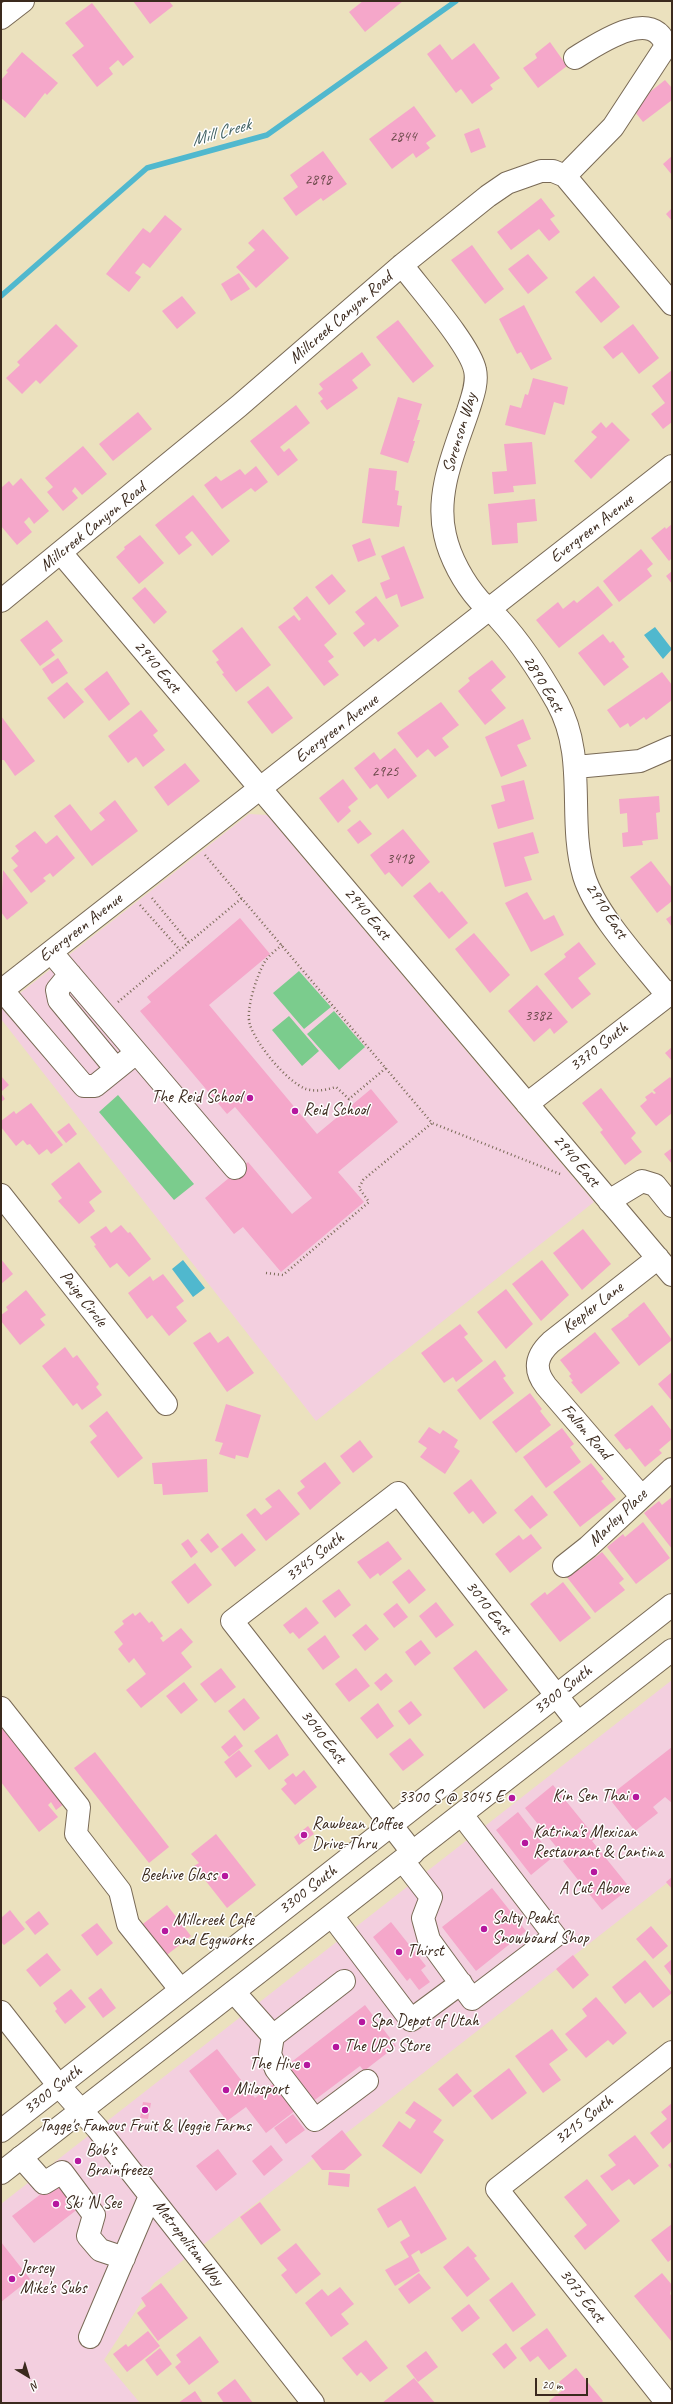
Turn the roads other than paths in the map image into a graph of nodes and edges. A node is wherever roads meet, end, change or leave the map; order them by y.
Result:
1 (23, 1) edge
2 (1, 18) edge
3 (575, 58) dead end
4 (564, 176) junction
5 (402, 265) junction
6 (672, 304) edge
7 (672, 466) edge
8 (61, 553) junction
9 (1, 601) edge
10 (490, 610) junction
11 (672, 747) edge
12 (576, 767) junction
13 (260, 788) junction
14 (51, 952) junction
15 (70, 974) junction
16 (1, 991) edge
17 (669, 993) edge
18 (136, 1052) junction
19 (116, 1069) junction
20 (527, 1104) junction
21 (234, 1168) dead end
22 (1, 1195) edge
23 (609, 1201) junction
24 (672, 1206) edge
25 (658, 1258) junction
26 (672, 1275) edge
27 (536, 1365) joint
28 (166, 1404) dead end
29 (672, 1469) edge
30 (398, 1493) joint
31 (641, 1496) junction
32 (564, 1566) dead end
33 (672, 1605) edge
34 (232, 1621) joint
35 (672, 1650) edge
36 (556, 1695) junction
37 (1, 1708) edge
38 (578, 1724) junction
39 (462, 1815) junction
40 (392, 1826) junction
41 (408, 1857) junction
42 (333, 1916) junction
43 (344, 1981) dead end
44 (461, 1983) junction
45 (180, 1989) junction
46 (234, 1992) junction
47 (1, 2012) edge
48 (273, 2036) junction
49 (672, 2052) edge
50 (367, 2081) dead end
51 (59, 2086) junction
52 (81, 2110) junction
53 (1, 2131) edge
54 (21, 2157) junction
55 (1, 2173) edge
56 (497, 2189) joint
57 (150, 2196) junction
58 (124, 2258) junction
59 (90, 2338) dead end
60 (668, 2400) edge
61 (313, 2403) edge

1 - 2 street
3 - 4 street
4 - 5 street, Millcreek Canyon Road
4 - 6 street
5 - 8 street, Millcreek Canyon Road
5 - 10 street, Sorenson Way
7 - 10 street, Evergreen Avenue
8 - 9 street, Millcreek Canyon Road
8 - 13 street, 2940 East
10 - 12 street, 2890 East
10 - 13 street, Evergreen Avenue
11 - 12 street
12 - 17 street, 2910 East
13 - 14 street, Evergreen Avenue
13 - 20 street, 2940 East
14 - 15 street
14 - 16 street, Evergreen Avenue
15 - 18 street
15 - 19 street
16 - 19 street
17 - 20 street, 3370 South
18 - 19 street
18 - 21 street
20 - 23 street, 2940 East
22 - 28 street, Paige Circle
23 - 24 street
23 - 25 street, 2940 East
25 - 26 street, 2940 East
25 - 27 street, Keepler Lane
27 - 31 street, Fallon Road
29 - 31 street, Marley Place
30 - 34 street, 3345 South
30 - 36 street, 3010 East
31 - 32 street, Marley Place
33 - 36 street, 3300 South
34 - 40 street, 3040 East
35 - 38 street, 3300 South
36 - 38 street, 3010 East
36 - 40 street, 3300 South
37 - 45 street
38 - 39 street, 3300 South
39 - 41 street, 3300 South
39 - 44 street
40 - 41 street, 3040 East
40 - 45 street, 3300 South
41 - 42 street, 3300 South
41 - 44 street, 3040 East
42 - 44 street
42 - 46 street, 3300 South
43 - 48 street
45 - 51 street, 3300 South
46 - 48 street
46 - 52 street, 3300 South
47 - 51 street, Metropolitan Way
48 - 50 street
49 - 56 street, 3215 South
51 - 52 street, Metropolitan Way
51 - 53 street, 3300 South
52 - 54 street, 3300 South
52 - 57 street, Metropolitan Way
54 - 55 street, 3300 South
54 - 58 street
56 - 60 street, 3075 East
57 - 58 street
57 - 61 street, Metropolitan Way
58 - 59 street

